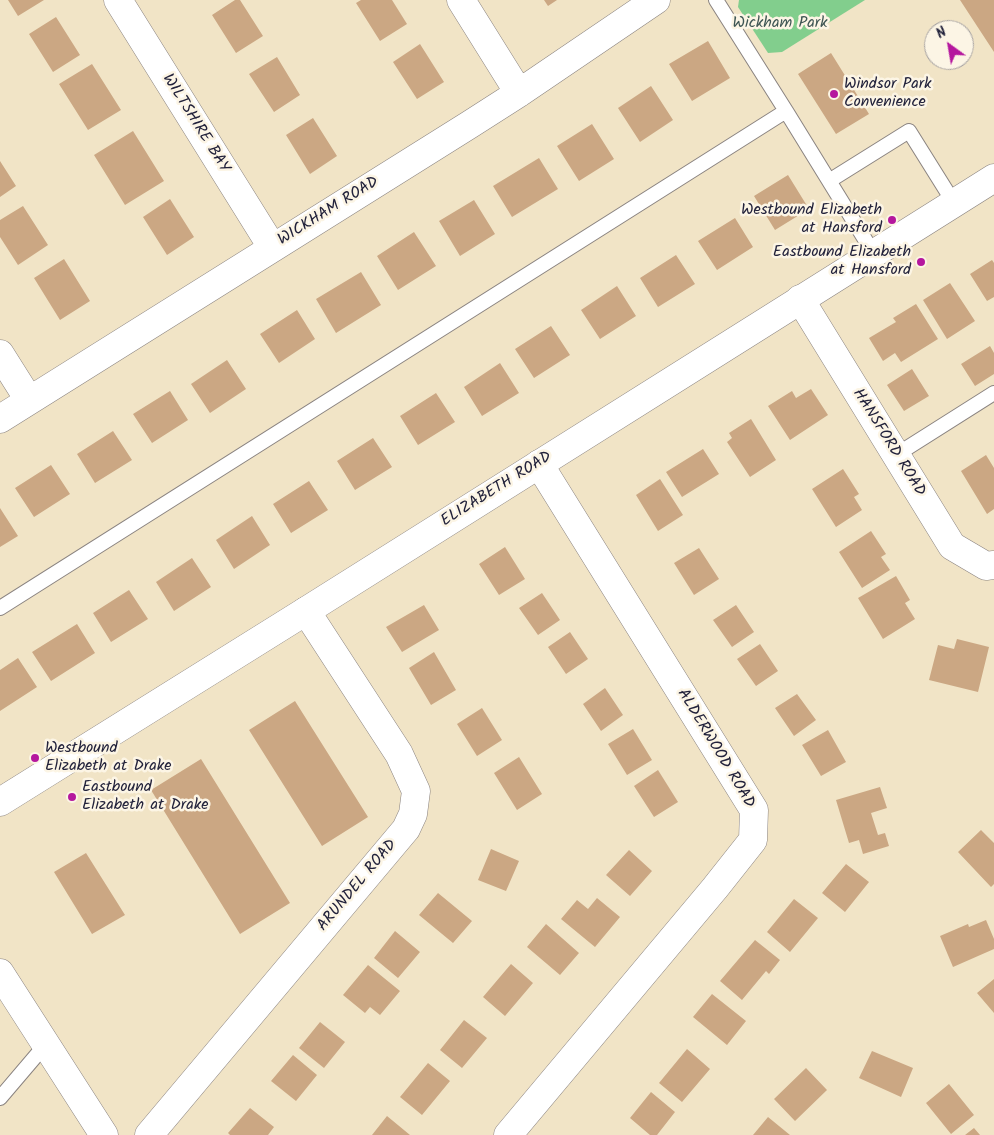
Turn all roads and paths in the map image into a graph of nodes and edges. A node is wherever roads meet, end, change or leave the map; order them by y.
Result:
1 (118, 0) edge
2 (461, 0) edge
3 (656, 0) edge
4 (716, 0) edge
5 (519, 93) junction
6 (786, 111) junction
7 (994, 178) edge
8 (829, 181) junction
9 (954, 203) junction
10 (272, 247) junction
11 (874, 254) junction
12 (800, 299) junction
13 (0, 354) edge
14 (994, 393) edge
15 (29, 400) junction
16 (0, 419) edge
17 (896, 455) junction
18 (539, 464) junction
19 (994, 565) edge
20 (0, 608) edge
21 (306, 611) junction
22 (0, 802) edge
23 (0, 973) edge
24 (46, 1044) junction
25 (0, 1098) edge
26 (104, 1135) edge
27 (149, 1135) edge
28 (508, 1135) edge

1 - 10 street, WILTSHIRE BAY
2 - 5 street
3 - 5 street, WICKHAM ROAD
4 - 6 lane
5 - 10 street, WICKHAM ROAD
6 - 8 lane
6 - 20 lane
7 - 9 street, ELIZABETH ROAD
8 - 9 lane
8 - 11 lane
9 - 11 street, ELIZABETH ROAD
10 - 15 street, WICKHAM ROAD
11 - 12 street, ELIZABETH ROAD
12 - 17 street, HANSFORD ROAD
12 - 18 street, ELIZABETH ROAD
13 - 15 street
14 - 17 lane
15 - 16 street, WICKHAM ROAD
17 - 19 street, HANSFORD ROAD
18 - 21 street, ELIZABETH ROAD
18 - 28 street, ALDERWOOD ROAD
21 - 22 street, ELIZABETH ROAD
21 - 27 street, ARUNDEL ROAD
23 - 24 street
24 - 25 lane
24 - 26 street

